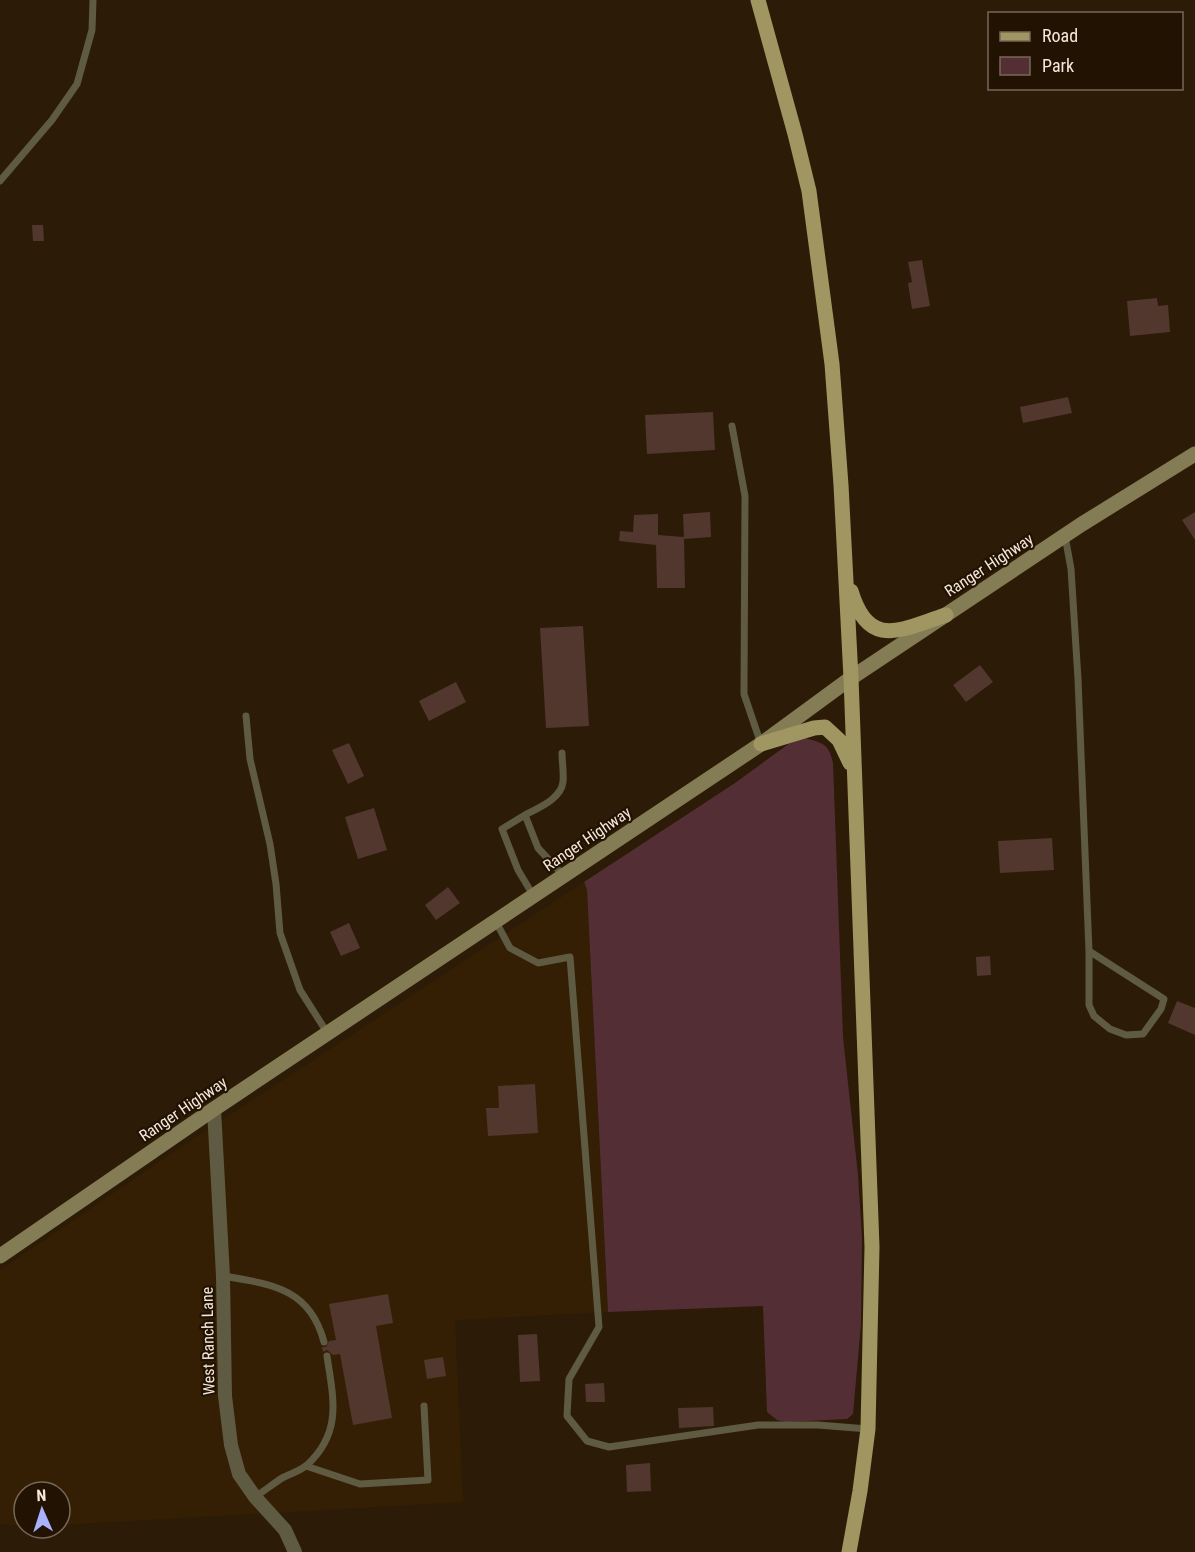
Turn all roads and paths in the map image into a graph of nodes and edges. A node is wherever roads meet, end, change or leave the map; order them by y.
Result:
1 (93, 0) edge
2 (758, 0) edge
3 (0, 181) edge
4 (732, 426) dead end
5 (1195, 454) edge
6 (1065, 536) junction
7 (846, 572) junction
8 (946, 615) junction
9 (851, 678) junction
10 (246, 716) dead end
11 (761, 744) junction
12 (562, 753) dead end
13 (854, 778) junction
14 (525, 815) junction
15 (564, 876) junction
16 (534, 896) junction
17 (496, 922) junction
18 (1089, 951) junction
19 (328, 1034) junction
20 (214, 1109) junction
21 (0, 1256) edge
22 (222, 1276) junction
23 (324, 1342) dead end
24 (327, 1356) dead end
25 (424, 1406) dead end
26 (868, 1429) junction
27 (306, 1466) junction
28 (255, 1497) junction
29 (295, 1552) edge
30 (849, 1552) edge

1 - 3 lane
2 - 7 main road
4 - 11 lane
5 - 6 main road, Ranger Highway
6 - 8 main road, Ranger Highway
6 - 18 lane
7 - 8 main road
7 - 9 main road
8 - 9 main road, Ranger Highway
9 - 11 main road, Ranger Highway
9 - 13 main road
10 - 19 lane
11 - 13 main road
11 - 15 main road, Ranger Highway
12 - 14 lane
13 - 26 main road
14 - 15 lane
14 - 16 lane
15 - 16 main road, Ranger Highway
16 - 17 main road, Ranger Highway
17 - 19 main road, Ranger Highway
17 - 26 lane
18 - 18 lane
19 - 20 main road, Ranger Highway
20 - 21 main road, Ranger Highway
20 - 22 street, West Ranch Lane
22 - 23 lane
22 - 28 street, West Ranch Lane
24 - 27 lane
25 - 27 lane
26 - 30 main road
27 - 28 lane
28 - 29 street, West Ranch Lane

